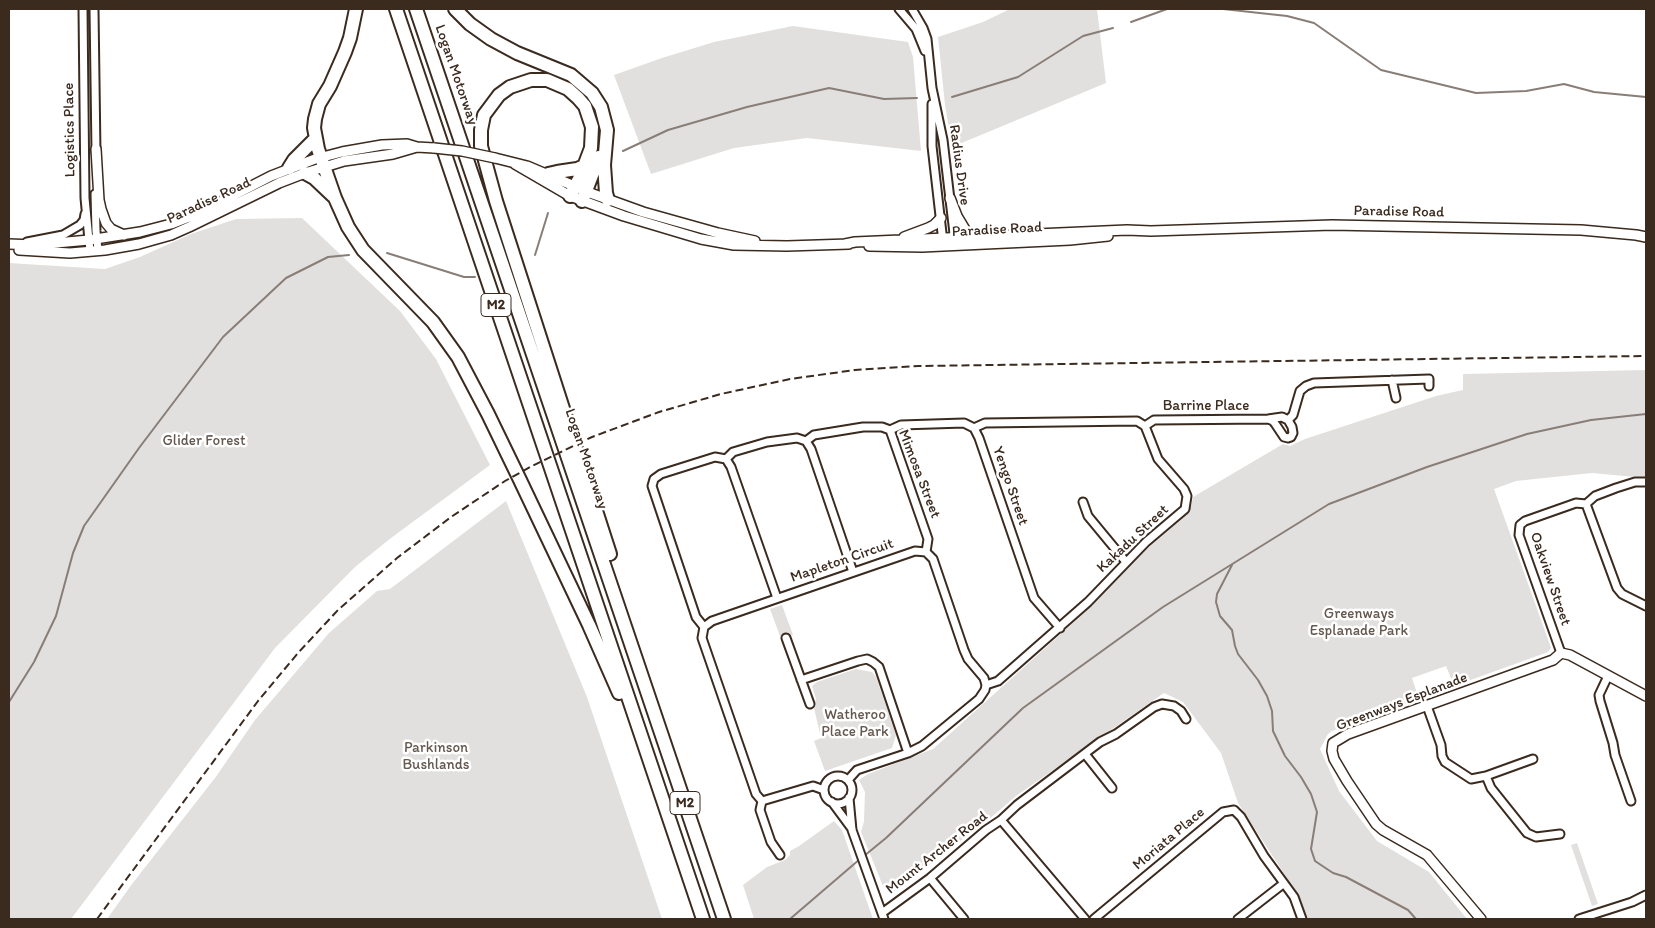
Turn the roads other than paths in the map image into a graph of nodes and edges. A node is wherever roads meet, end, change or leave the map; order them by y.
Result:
1 (83, 9) edge
2 (94, 9) edge
3 (356, 9) edge
4 (396, 9) edge
5 (416, 9) edge
6 (456, 9) edge
7 (898, 9) edge
8 (912, 9) edge
9 (928, 61) junction
10 (932, 88) junction
11 (316, 138) junction
12 (96, 149) junction
13 (604, 157) junction
14 (322, 162) junction
15 (515, 164) junction
16 (584, 166) junction
17 (290, 168) junction
18 (305, 173) junction
19 (548, 174) junction
20 (579, 194) junction
21 (335, 198) junction
22 (950, 198) junction
23 (608, 200) junction
24 (86, 210) junction
25 (941, 218) junction
26 (1151, 230) junction
27 (126, 235) junction
28 (974, 237) junction
29 (1646, 237) edge
30 (93, 240) junction
31 (894, 240) junction
32 (943, 242) junction
33 (955, 242) junction
34 (9, 244) edge
35 (845, 244) junction
36 (787, 246) junction
37 (9, 249) edge
38 (94, 251) junction
39 (1392, 380) junction
40 (1429, 386) dead end
41 (1396, 398) dead end
42 (1268, 419) junction
43 (1288, 420) junction
44 (1145, 426) junction
45 (974, 428) junction
46 (890, 430) junction
47 (806, 441) junction
48 (726, 459) junction
49 (1646, 482) edge
50 (1083, 502) dead end
51 (1586, 504) junction
52 (926, 552) junction
53 (1126, 562) junction
54 (853, 572) junction
55 (777, 598) junction
56 (1646, 606) edge
57 (704, 627) junction
58 (1060, 628) junction
59 (786, 638) dead end
60 (1561, 653) junction
61 (1608, 676) junction
62 (801, 680) junction
63 (986, 685) junction
64 (645, 686) junction
65 (1646, 696) edge
66 (810, 704) dead end
67 (1427, 706) junction
68 (634, 716) junction
69 (1186, 719) dead end
70 (908, 753) junction
71 (1085, 754) junction
72 (1533, 759) dead end
73 (1486, 776) junction
74 (848, 780) junction
75 (1112, 788) dead end
76 (824, 790) junction
77 (849, 798) junction
78 (762, 801) junction
79 (1631, 801) dead end
80 (832, 802) junction
81 (1001, 820) junction
82 (852, 830) junction
83 (1560, 834) dead end
84 (780, 855) dead end
85 (930, 878) junction
86 (1283, 884) junction
87 (1646, 895) edge
88 (883, 916) edge
89 (703, 919) edge
90 (724, 919) edge
91 (964, 919) edge
92 (1085, 919) edge
93 (1094, 919) edge
94 (1238, 919) edge
95 (1302, 919) edge
96 (1481, 919) edge
97 (1579, 919) edge

1 - 24 street, Logistics Place
2 - 12 street, Logistics Place
3 - 11 highway
4 - 68 highway, M2
5 - 64 highway, Logan Motorway / M2
6 - 13 highway
7 - 9 street, Radius Drive
8 - 9 street, Radius Drive
9 - 10 street, Radius Drive
10 - 22 street, Radius Drive
10 - 25 street, Radius Drive
11 - 14 highway
11 - 17 highway
12 - 27 street
12 - 30 street, Logistics Place
13 - 20 highway
13 - 23 highway
14 - 15 street, Paradise Road, bridge
14 - 17 street, Paradise Road
14 - 18 street, Paradise Road
14 - 21 highway
15 - 19 street, Paradise Road
15 - 20 street, Paradise Road
16 - 19 highway
16 - 20 highway
16 - 64 highway
17 - 27 street, Paradise Road
18 - 21 highway
18 - 38 street, Paradise Road
19 - 20 street, Paradise Road
20 - 23 street, Paradise Road
20 - 36 street, Paradise Road
21 - 68 highway
22 - 28 street
22 - 33 street, Radius Drive
23 - 36 street, Paradise Road
24 - 30 street, Logistics Place
24 - 34 street
25 - 31 street
25 - 32 street, Radius Drive
26 - 28 street, Paradise Road
26 - 29 street, Paradise Road
26 - 33 street, Paradise Road
27 - 30 street, Paradise Road
28 - 33 street, Paradise Road
30 - 34 street, Paradise Road
30 - 38 street, Logistics Place
31 - 32 street, Paradise Road
31 - 35 street, Paradise Road
32 - 33 street, Paradise Road
32 - 35 street, Paradise Road
35 - 36 street, Paradise Road
37 - 38 street, Paradise Road
39 - 40 street
39 - 41 street
39 - 43 street
42 - 43 street, Barrine Place
42 - 43 street, Barrine Place
42 - 44 street, Barrine Place
44 - 45 street
44 - 53 street, Kakadu Street
45 - 46 street
45 - 58 street, Yengo Street
46 - 47 street, Mimosa Street
46 - 52 street, Mimosa Street
47 - 48 street
47 - 54 street
48 - 55 street
48 - 57 street
49 - 51 street, Oakview Street
50 - 53 street
51 - 56 street
51 - 60 street, Oakview Street
52 - 54 street, Mapleton Circuit
52 - 63 street
53 - 58 street, Kakadu Street
54 - 55 street, Mapleton Circuit
55 - 57 street, Mapleton Circuit
57 - 78 street
58 - 63 street, Kakadu Street
59 - 62 street
60 - 61 street
60 - 67 street, Greenways Esplanade
61 - 65 street
61 - 79 street
62 - 66 street
62 - 70 street
63 - 70 street
64 - 90 highway, Logan Motorway / M2
67 - 73 street
67 - 96 street, Greenways Esplanade
68 - 89 highway, M2
69 - 71 street
70 - 74 street
71 - 75 street
71 - 81 street
72 - 73 street
73 - 83 street
74 - 76 street
74 - 77 street
76 - 78 street
76 - 80 street
77 - 80 street
77 - 82 street
78 - 84 street
80 - 82 street
81 - 85 street, Mount Archer Road
81 - 92 street, Mount Archer Road
82 - 88 street
85 - 88 street, Mount Archer Road
85 - 91 street
86 - 93 street, Moriata Place
86 - 94 street
86 - 95 street, Moriata Place
87 - 97 street

